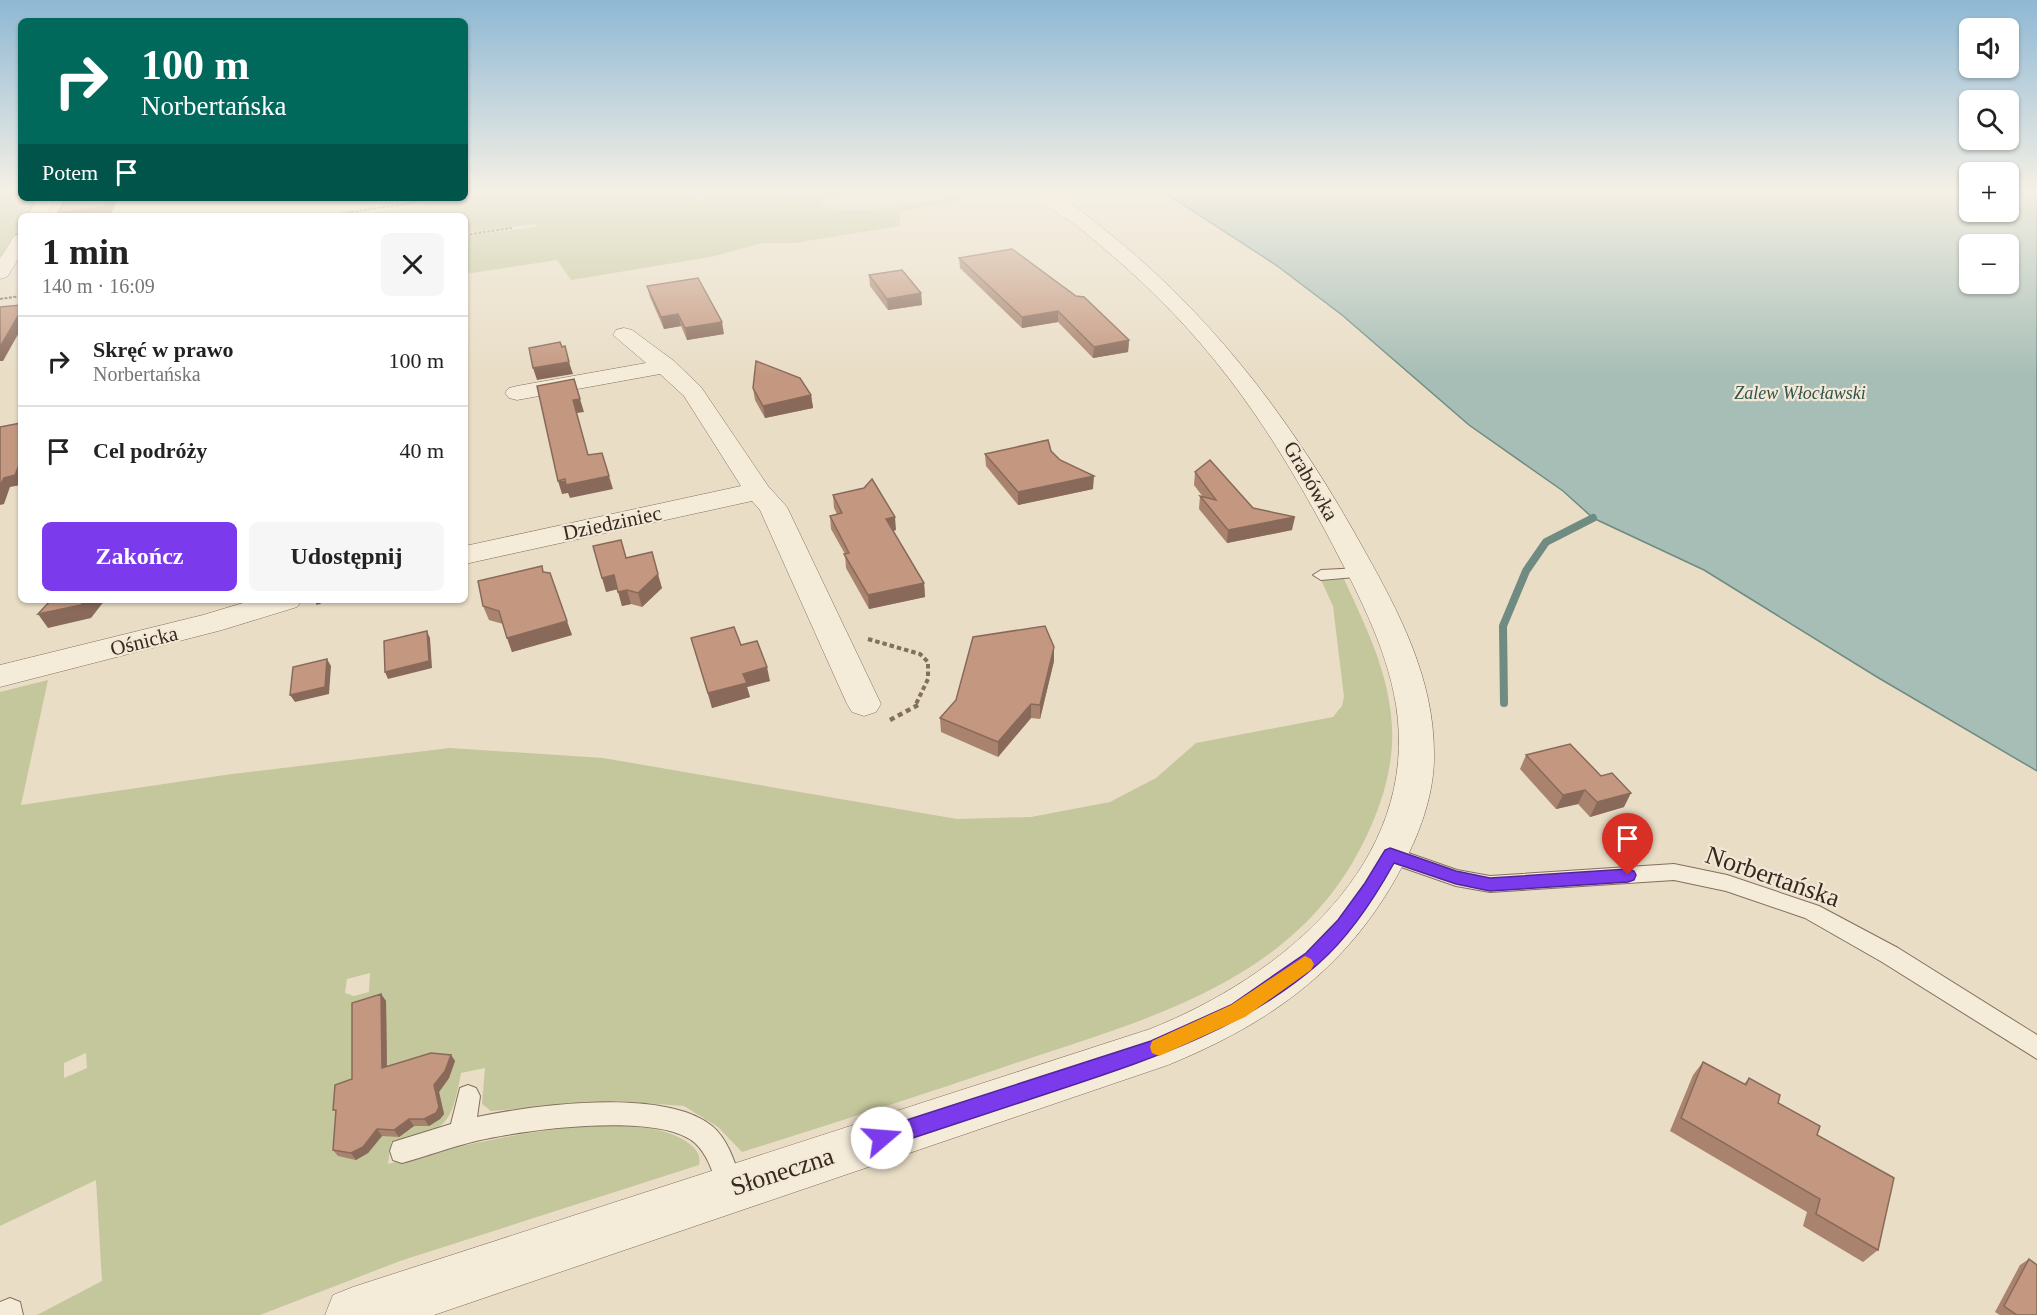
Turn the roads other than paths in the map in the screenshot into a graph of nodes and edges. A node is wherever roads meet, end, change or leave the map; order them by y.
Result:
1 (13, 252) edge
2 (1122, 252) edge
3 (0, 273) edge
4 (624, 335) dead end
5 (666, 366) junction
6 (517, 393) dead end
7 (758, 491) junction
8 (468, 554) edge
9 (1362, 573) junction
10 (1321, 575) dead end
11 (276, 603) edge
12 (0, 676) edge
13 (864, 704) dead end
14 (1390, 855) junction
15 (2037, 1048) edge
16 (468, 1096) dead end
17 (462, 1133) junction
18 (402, 1151) dead end
19 (730, 1188) junction
20 (353, 1315) edge

1 - 3 street
2 - 9 street, Grabówka
4 - 5 street
5 - 6 street
5 - 7 street
7 - 8 street, Dziedziniec
7 - 13 street
9 - 10 lane
9 - 14 street, Grabówka
11 - 12 street, Ośnicka
14 - 15 lane, Norbertańska
14 - 19 street, Słoneczna
16 - 17 lane
17 - 18 lane
17 - 19 lane
19 - 20 street, Słoneczna

